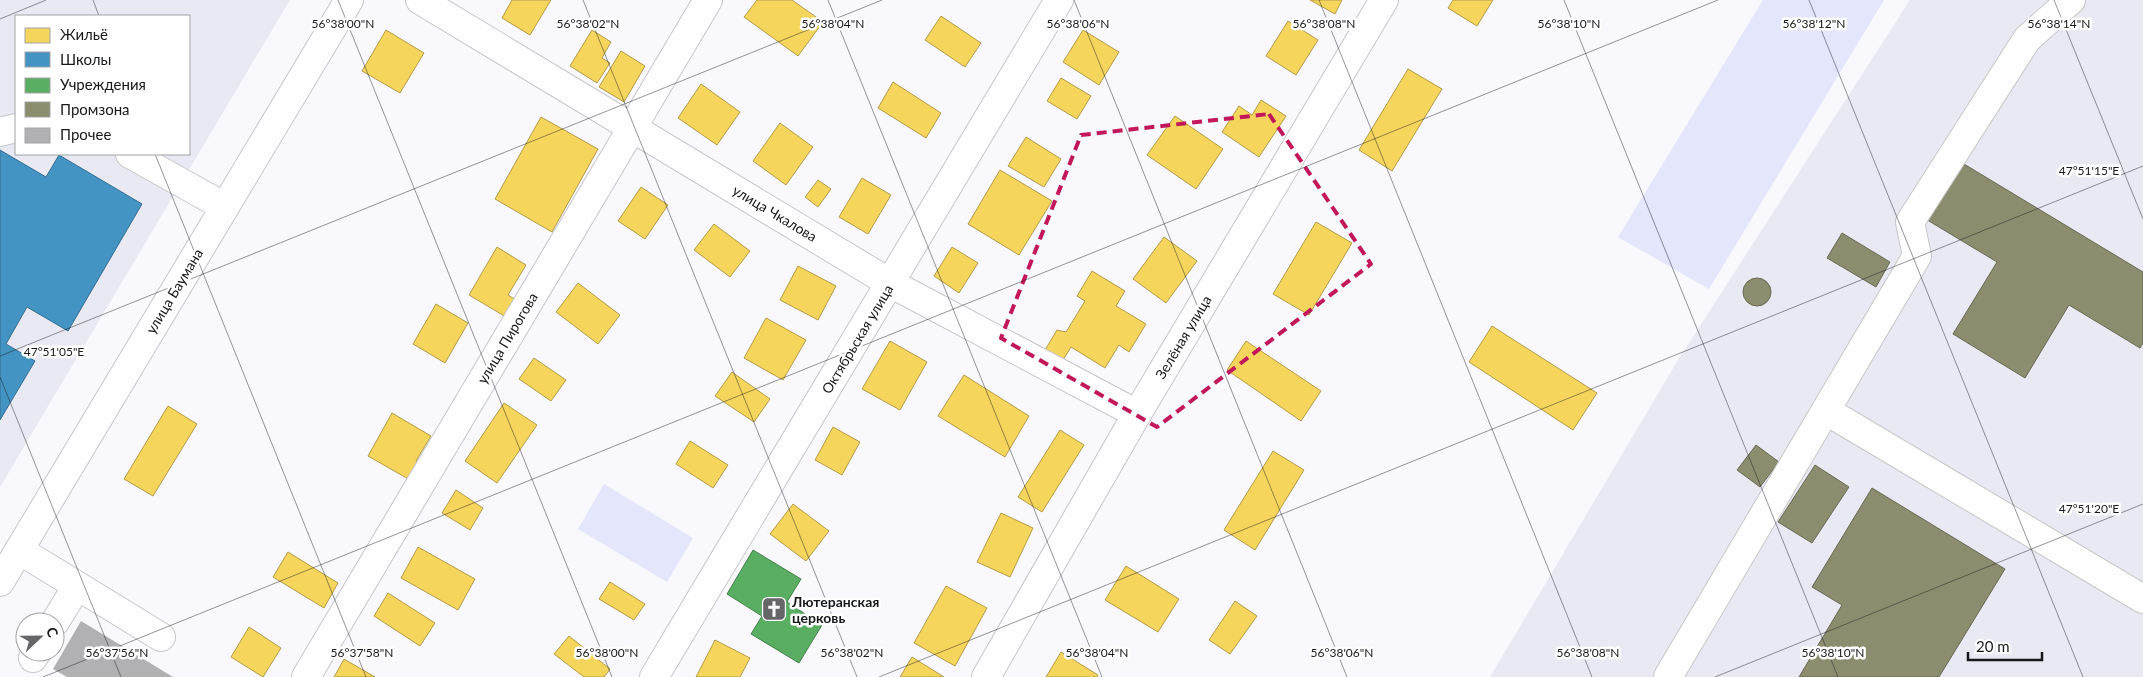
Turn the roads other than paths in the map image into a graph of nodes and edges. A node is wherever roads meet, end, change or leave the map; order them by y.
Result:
1 (349, 0) edge
2 (420, 0) edge
3 (708, 0) edge
4 (1059, 0) edge
5 (1384, 0) edge
6 (2072, 0) edge
7 (633, 126) junction
8 (15, 128) edge
9 (0, 132) edge
10 (132, 155) edge
11 (225, 207) junction
12 (890, 283) junction
13 (1830, 413) dead end
14 (1137, 414) junction
15 (19, 550) junction
16 (0, 582) edge
17 (77, 586) junction
18 (2143, 598) edge
19 (61, 612) edge
20 (161, 637) dead end
21 (306, 677) edge
22 (654, 677) edge
23 (986, 677) edge
24 (1668, 677) edge

1 - 11 street, улица Баумана
2 - 7 street, улица Чкалова
3 - 7 street, улица Пирогова
4 - 12 street, Октябрьская улица
5 - 14 street, Зелёная улица
6 - 24 street
7 - 12 street, улица Чкалова
7 - 21 street, улица Пирогова
8 - 9 street
10 - 11 street
11 - 15 street, улица Баумана
12 - 14 street, улица Чкалова
12 - 22 street, Октябрьская улица
13 - 18 street
14 - 23 street, Зелёная улица
15 - 16 street, улица Баумана
15 - 17 street
17 - 19 street
17 - 20 street

